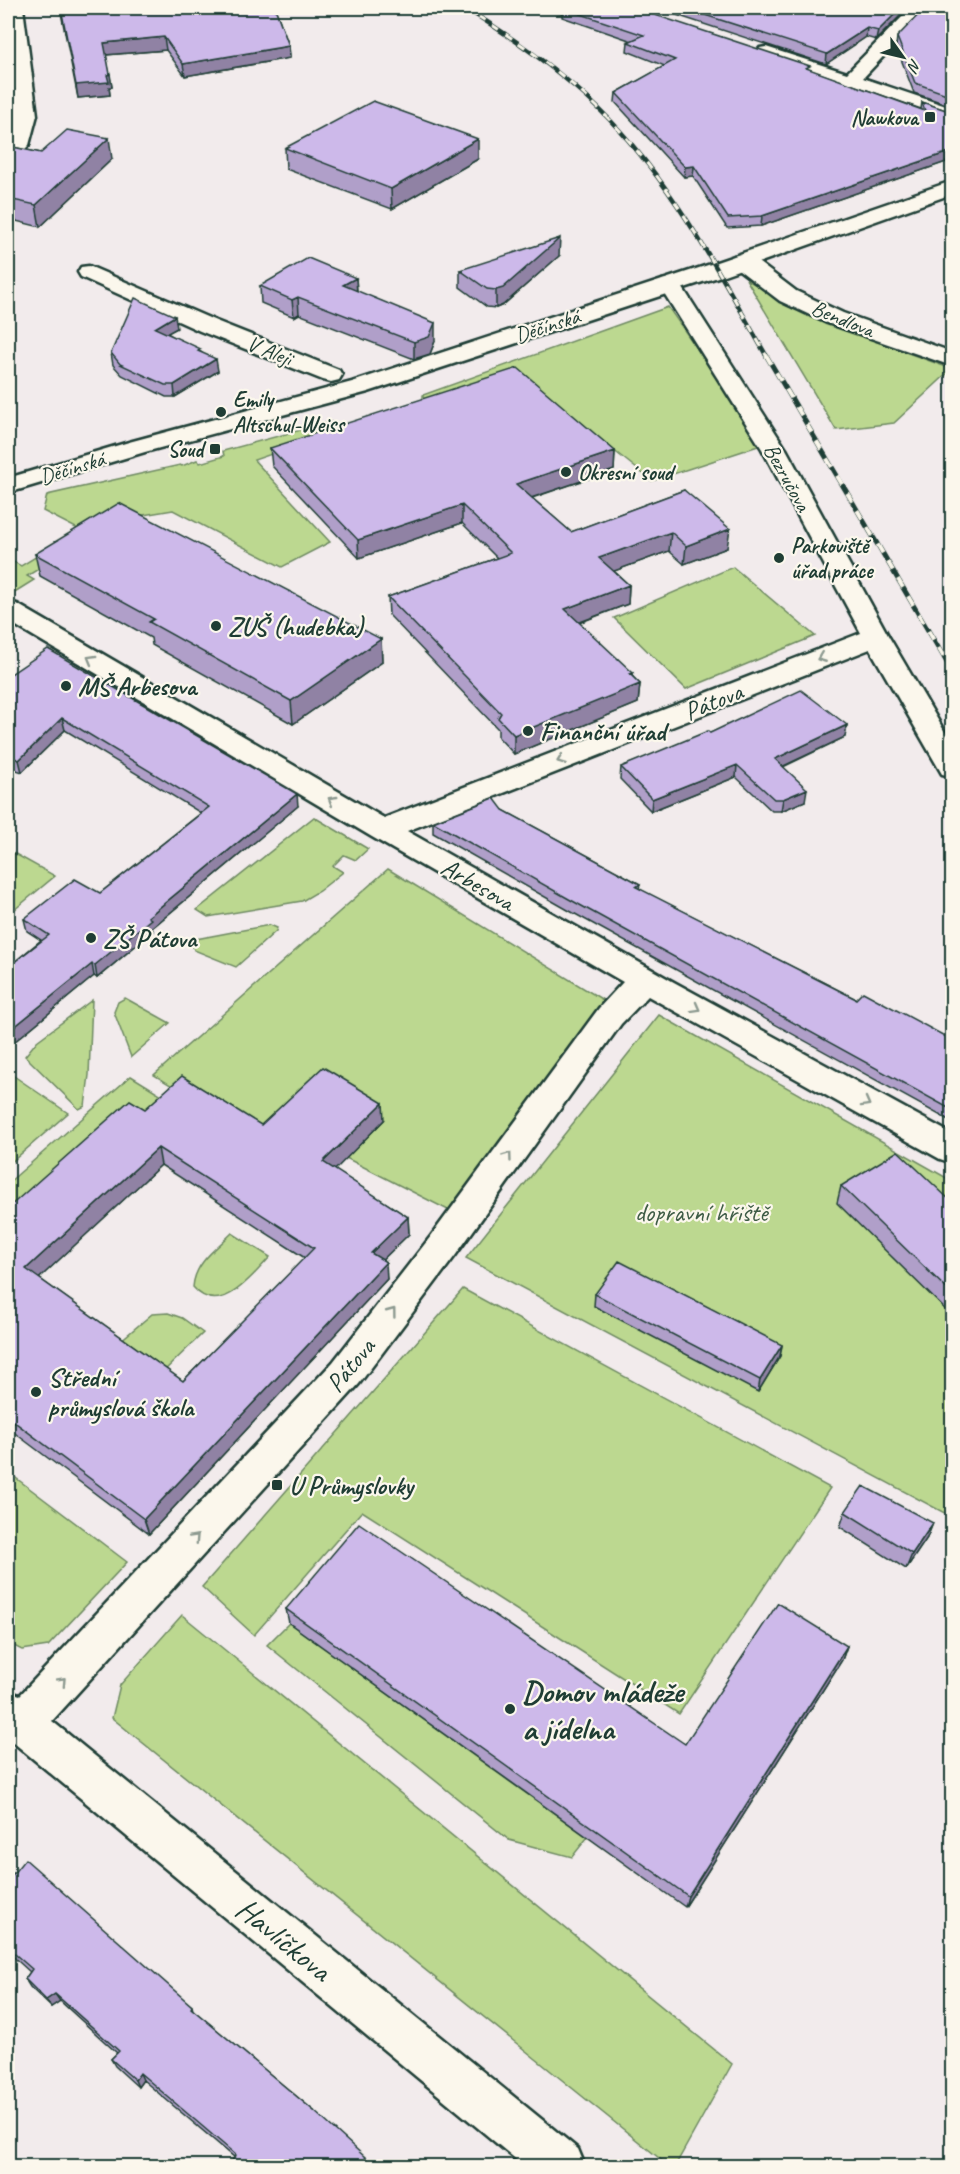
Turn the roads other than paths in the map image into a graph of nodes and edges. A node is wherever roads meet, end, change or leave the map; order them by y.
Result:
1 (14, 8) edge
2 (920, 8) edge
3 (753, 48) edge
4 (850, 81) junction
5 (952, 114) edge
6 (17, 116) edge
7 (8, 155) edge
8 (952, 188) edge
9 (742, 261) junction
10 (89, 272) dead end
11 (670, 285) junction
12 (952, 359) edge
13 (331, 375) dead end
14 (137, 447) junction
15 (8, 468) edge
16 (8, 486) edge
17 (8, 610) edge
18 (876, 637) junction
19 (952, 767) edge
20 (382, 830) junction
21 (645, 979) junction
22 (952, 1150) edge
23 (15, 1717) edge
24 (561, 2166) edge

1 - 6 street
2 - 4 street
3 - 4 street
4 - 5 street
6 - 7 street
8 - 9 street, Děčínská
9 - 11 street, Děčínská
9 - 12 street, Bendlova
10 - 13 street, V Aleji
11 - 14 street, Děčínská
11 - 18 street, Bezručova
14 - 15 street, Děčínská
14 - 16 street, Děčínská
20 -> 17 street, Arbesova
18 - 19 street, Bezručova
18 -> 20 street, Pátova
20 - 21 street, Arbesova
21 -> 22 street, Arbesova
23 -> 21 street, Pátova
23 - 24 street, Havlíčkova

